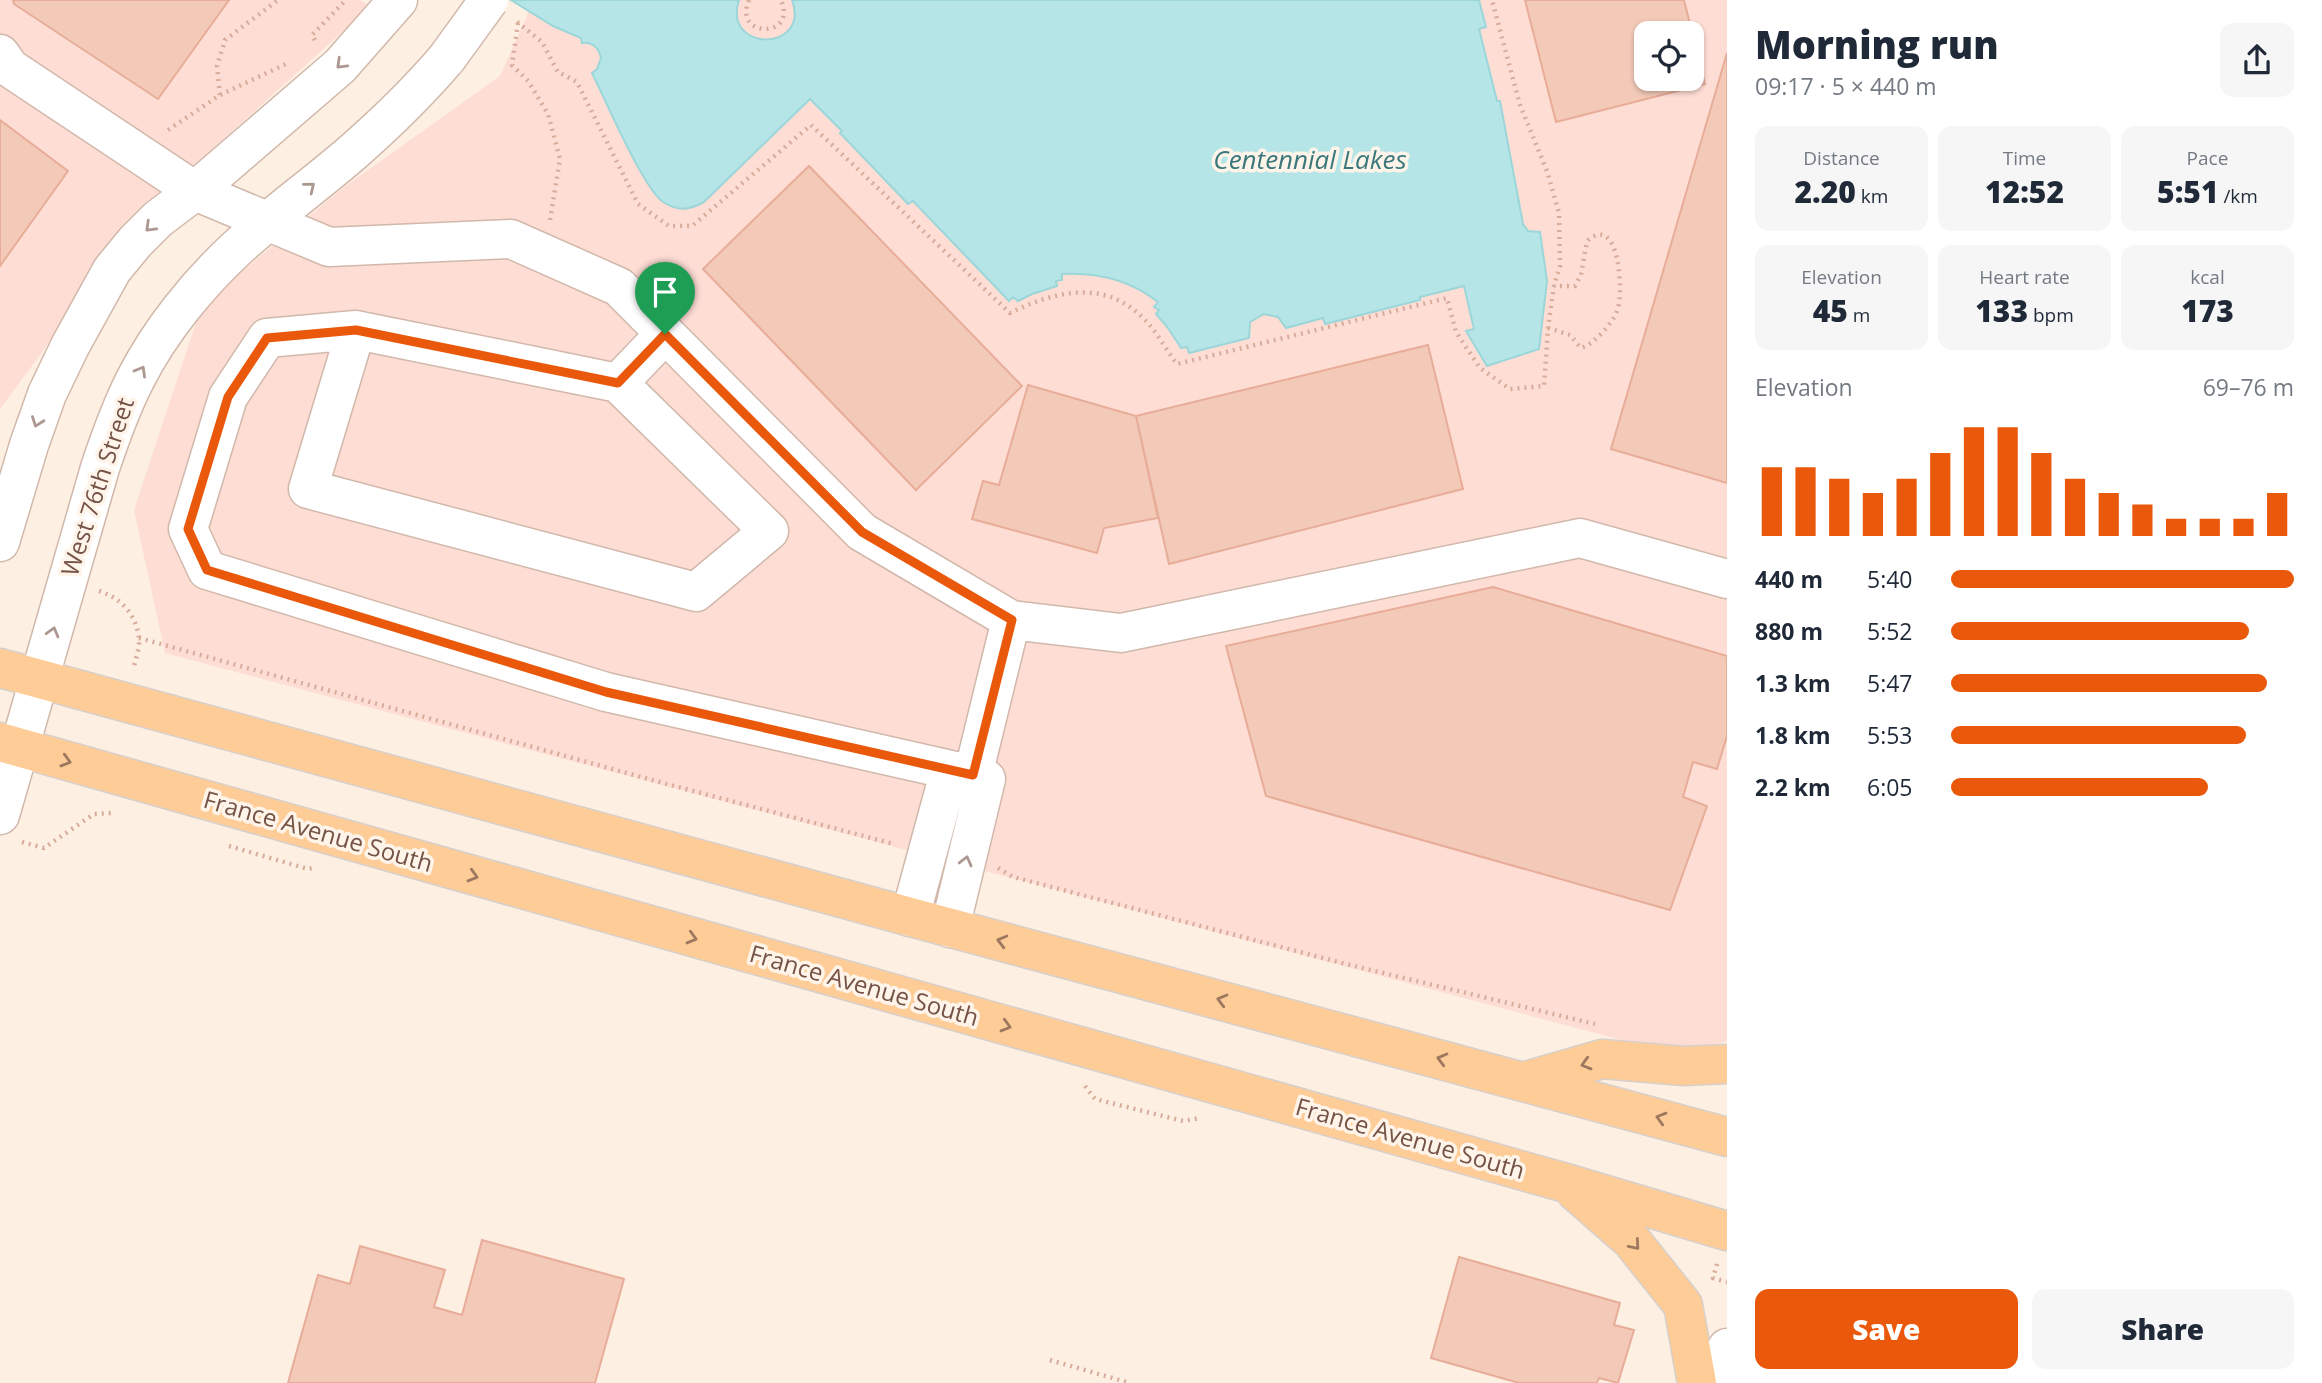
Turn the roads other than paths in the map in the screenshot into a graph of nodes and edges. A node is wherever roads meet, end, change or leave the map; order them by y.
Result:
1 (489, 0) edge
2 (393, 7) edge
3 (3, 64) edge
4 (195, 191) junction
5 (269, 220) junction
6 (356, 330) junction
7 (665, 334) junction
8 (618, 383) junction
9 (0, 542) edge
10 (1727, 579) edge
11 (1012, 620) junction
12 (0, 668) edge
13 (39, 679) junction
14 (10, 745) edge
15 (950, 770) junction
16 (986, 779) dead end
17 (6, 827) edge
18 (910, 917) junction
19 (950, 928) junction
20 (1727, 1064) edge
21 (1526, 1081) junction
22 (1727, 1137) edge
23 (1566, 1183) junction
24 (1727, 1231) edge
25 (1727, 1348) edge
26 (1698, 1383) edge
27 (1717, 1383) edge

5 -> 1 street, West 76th Street, bridge
2 -> 4 street
3 - 4 street
4 - 5 street
4 -> 9 street
5 - 7 street
13 -> 5 street, West 76th Street
6 - 8 street
6 - 8 street
6 - 15 street
7 - 8 street
7 - 11 street
10 - 11 street
11 - 15 street
12 - 13 main road
13 - 14 street, West 76th Street
13 - 18 main road
14 - 17 street, West 76th Street
14 -> 23 main road, France Avenue South
15 - 18 street
19 -> 16 street
18 - 19 main road
21 -> 19 main road
20 -> 21 main road
22 -> 21 main road
23 - 24 main road, France Avenue South
23 -> 26 main road
25 - 27 street

